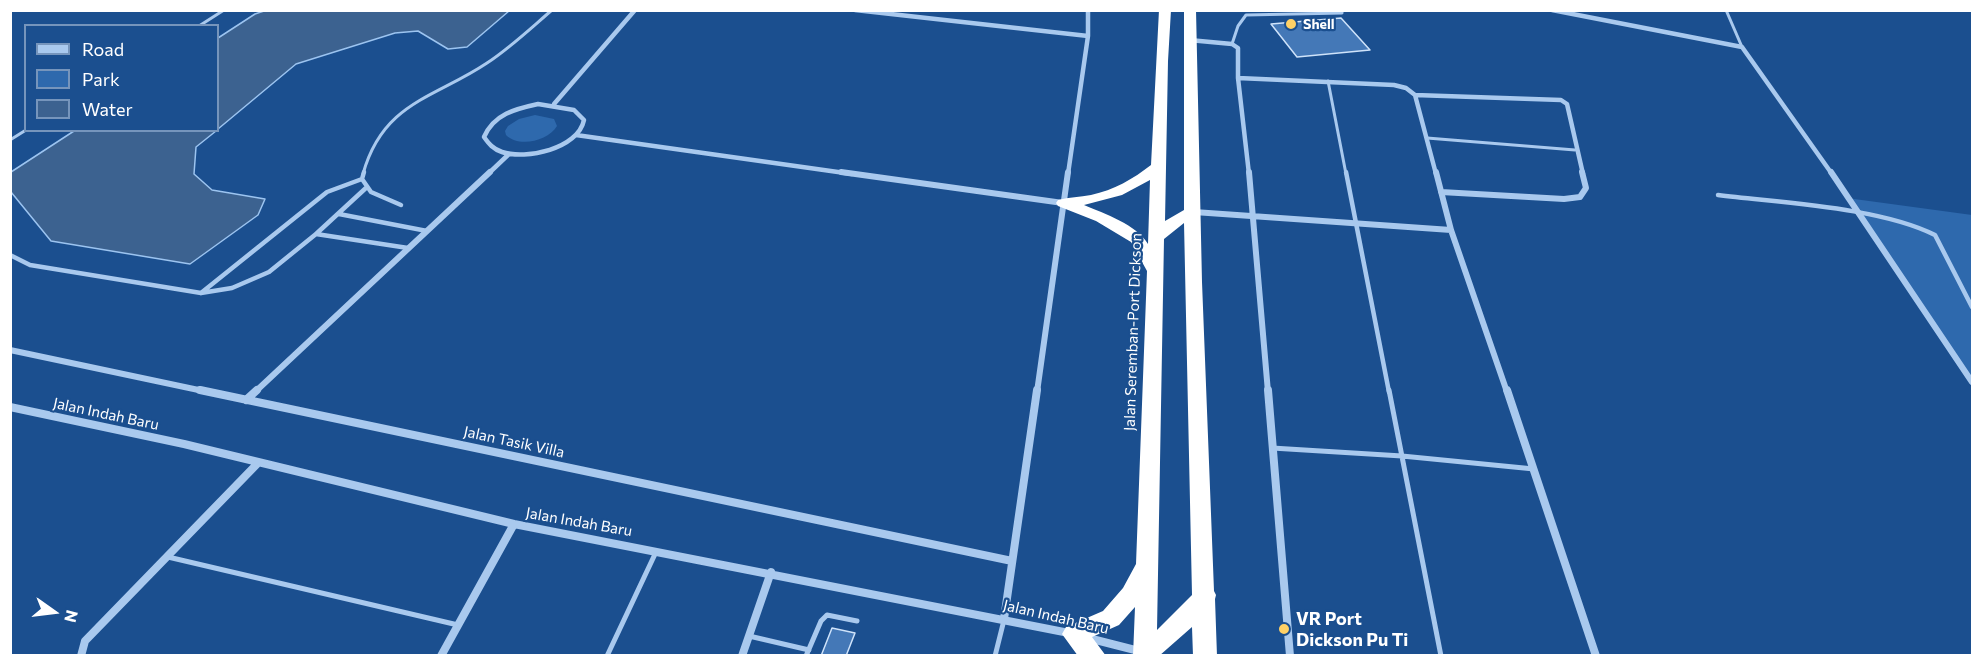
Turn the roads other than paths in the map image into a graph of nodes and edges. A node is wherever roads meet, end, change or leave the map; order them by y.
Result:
1 (224, 10) edge
2 (552, 10) edge
3 (635, 10) edge
4 (855, 10) edge
5 (1088, 10) edge
6 (1152, 10) edge
7 (1190, 10) edge
8 (1342, 10) edge
9 (1552, 10) edge
10 (1726, 10) edge
11 (1165, 16) edge
12 (202, 24) edge
13 (1088, 36) junction
14 (1189, 40) junction
15 (1232, 44) junction
16 (1742, 47) junction
17 (1238, 78) junction
18 (1328, 81) junction
19 (1415, 95) junction
20 (554, 104) junction
21 (24, 131) edge
22 (576, 135) junction
23 (1426, 138) junction
24 (10, 140) edge
25 (1575, 150) junction
26 (509, 154) junction
27 (1159, 166) junction
28 (362, 179) junction
29 (367, 187) junction
30 (1158, 190) junction
31 (1441, 192) junction
32 (1718, 195) dead end
33 (1064, 203) junction
34 (401, 205) dead end
35 (1192, 212) junction
36 (1860, 213) junction
37 (339, 214) junction
38 (1254, 216) junction
39 (1356, 223) junction
40 (1451, 230) junction
41 (427, 231) junction
42 (316, 234) junction
43 (1157, 237) junction
44 (408, 248) junction
45 (10, 255) edge
46 (1156, 272) junction
47 (201, 293) junction
48 (1972, 308) edge
49 (10, 350) edge
50 (1972, 382) edge
51 (246, 400) junction
52 (10, 407) edge
53 (1272, 448) junction
54 (1402, 456) junction
55 (258, 463) junction
56 (1534, 469) junction
57 (514, 524) junction
58 (658, 550) junction
59 (168, 557) junction
60 (1012, 561) junction
61 (1148, 562) junction
62 (771, 572) junction
63 (1205, 596) junction
64 (1004, 619) junction
65 (857, 621) dead end
66 (458, 626) junction
67 (1074, 634) junction
68 (749, 636) junction
69 (808, 653) edge
70 (1146, 654) edge
71 (81, 656) edge
72 (441, 656) edge
73 (607, 656) edge
74 (742, 656) edge
75 (995, 656) edge
76 (1094, 656) edge
77 (1205, 656) edge
78 (1290, 656) edge
79 (1441, 656) edge
80 (1596, 656) edge

1 - 12 lane
2 - 28 lane
3 - 20 street
4 - 13 street
5 - 13 street
6 - 11 highway
7 - 14 highway
8 - 15 lane
9 - 16 street
10 - 16 lane
11 - 27 highway, Jalan Seremban-Port Dickson
13 - 33 street
14 - 15 street
14 - 35 highway
15 - 17 street
16 - 36 street
17 - 18 street
17 - 38 street
18 - 19 street
18 - 39 lane
19 - 23 street
19 - 25 street
20 - 22 street
20 - 26 street
21 - 24 lane
22 - 26 street
22 - 33 street
23 - 25 lane
23 - 31 street
25 - 31 street
26 - 41 street
27 - 30 highway, Jalan Seremban-Port Dickson
27 - 33 highway
28 - 29 lane
28 - 47 lane
29 - 34 lane
29 - 37 lane
30 - 35 highway
30 - 43 highway, Jalan Seremban-Port Dickson
31 - 40 street
32 - 36 lane
33 - 46 highway
33 - 60 street
35 - 38 street
35 - 43 highway
35 - 63 highway
36 - 48 lane
36 - 50 street
37 - 41 lane
37 - 42 lane
38 - 39 street
38 - 53 street
39 - 40 street
39 - 54 lane
40 - 56 street
41 - 44 street
42 - 44 lane
42 - 47 lane
43 - 46 highway, Jalan Seremban-Port Dickson
44 - 51 street
45 - 47 lane
46 - 61 highway, Jalan Seremban-Port Dickson
49 - 51 street, Jalan Tasik Villa
51 - 60 street, Jalan Tasik Villa
52 - 55 street, Jalan Indah Baru
53 - 54 lane
53 - 78 street
54 - 56 lane
54 - 79 lane
55 - 57 street, Jalan Indah Baru
55 - 59 street
56 - 80 street
57 - 58 street, Jalan Indah Baru
57 - 66 street
58 - 62 street, Jalan Indah Baru
58 - 73 lane
59 - 66 lane
59 - 71 street
60 - 64 street
61 - 67 highway
61 - 70 highway, Jalan Seremban-Port Dickson
62 - 64 street, Jalan Indah Baru
62 - 68 street
63 - 70 highway
63 - 77 highway
64 - 67 street, Jalan Indah Baru
64 - 75 lane
65 - 69 lane
66 - 72 street
67 - 70 street, Jalan Indah Baru
67 - 76 highway
68 - 69 lane
68 - 74 street

